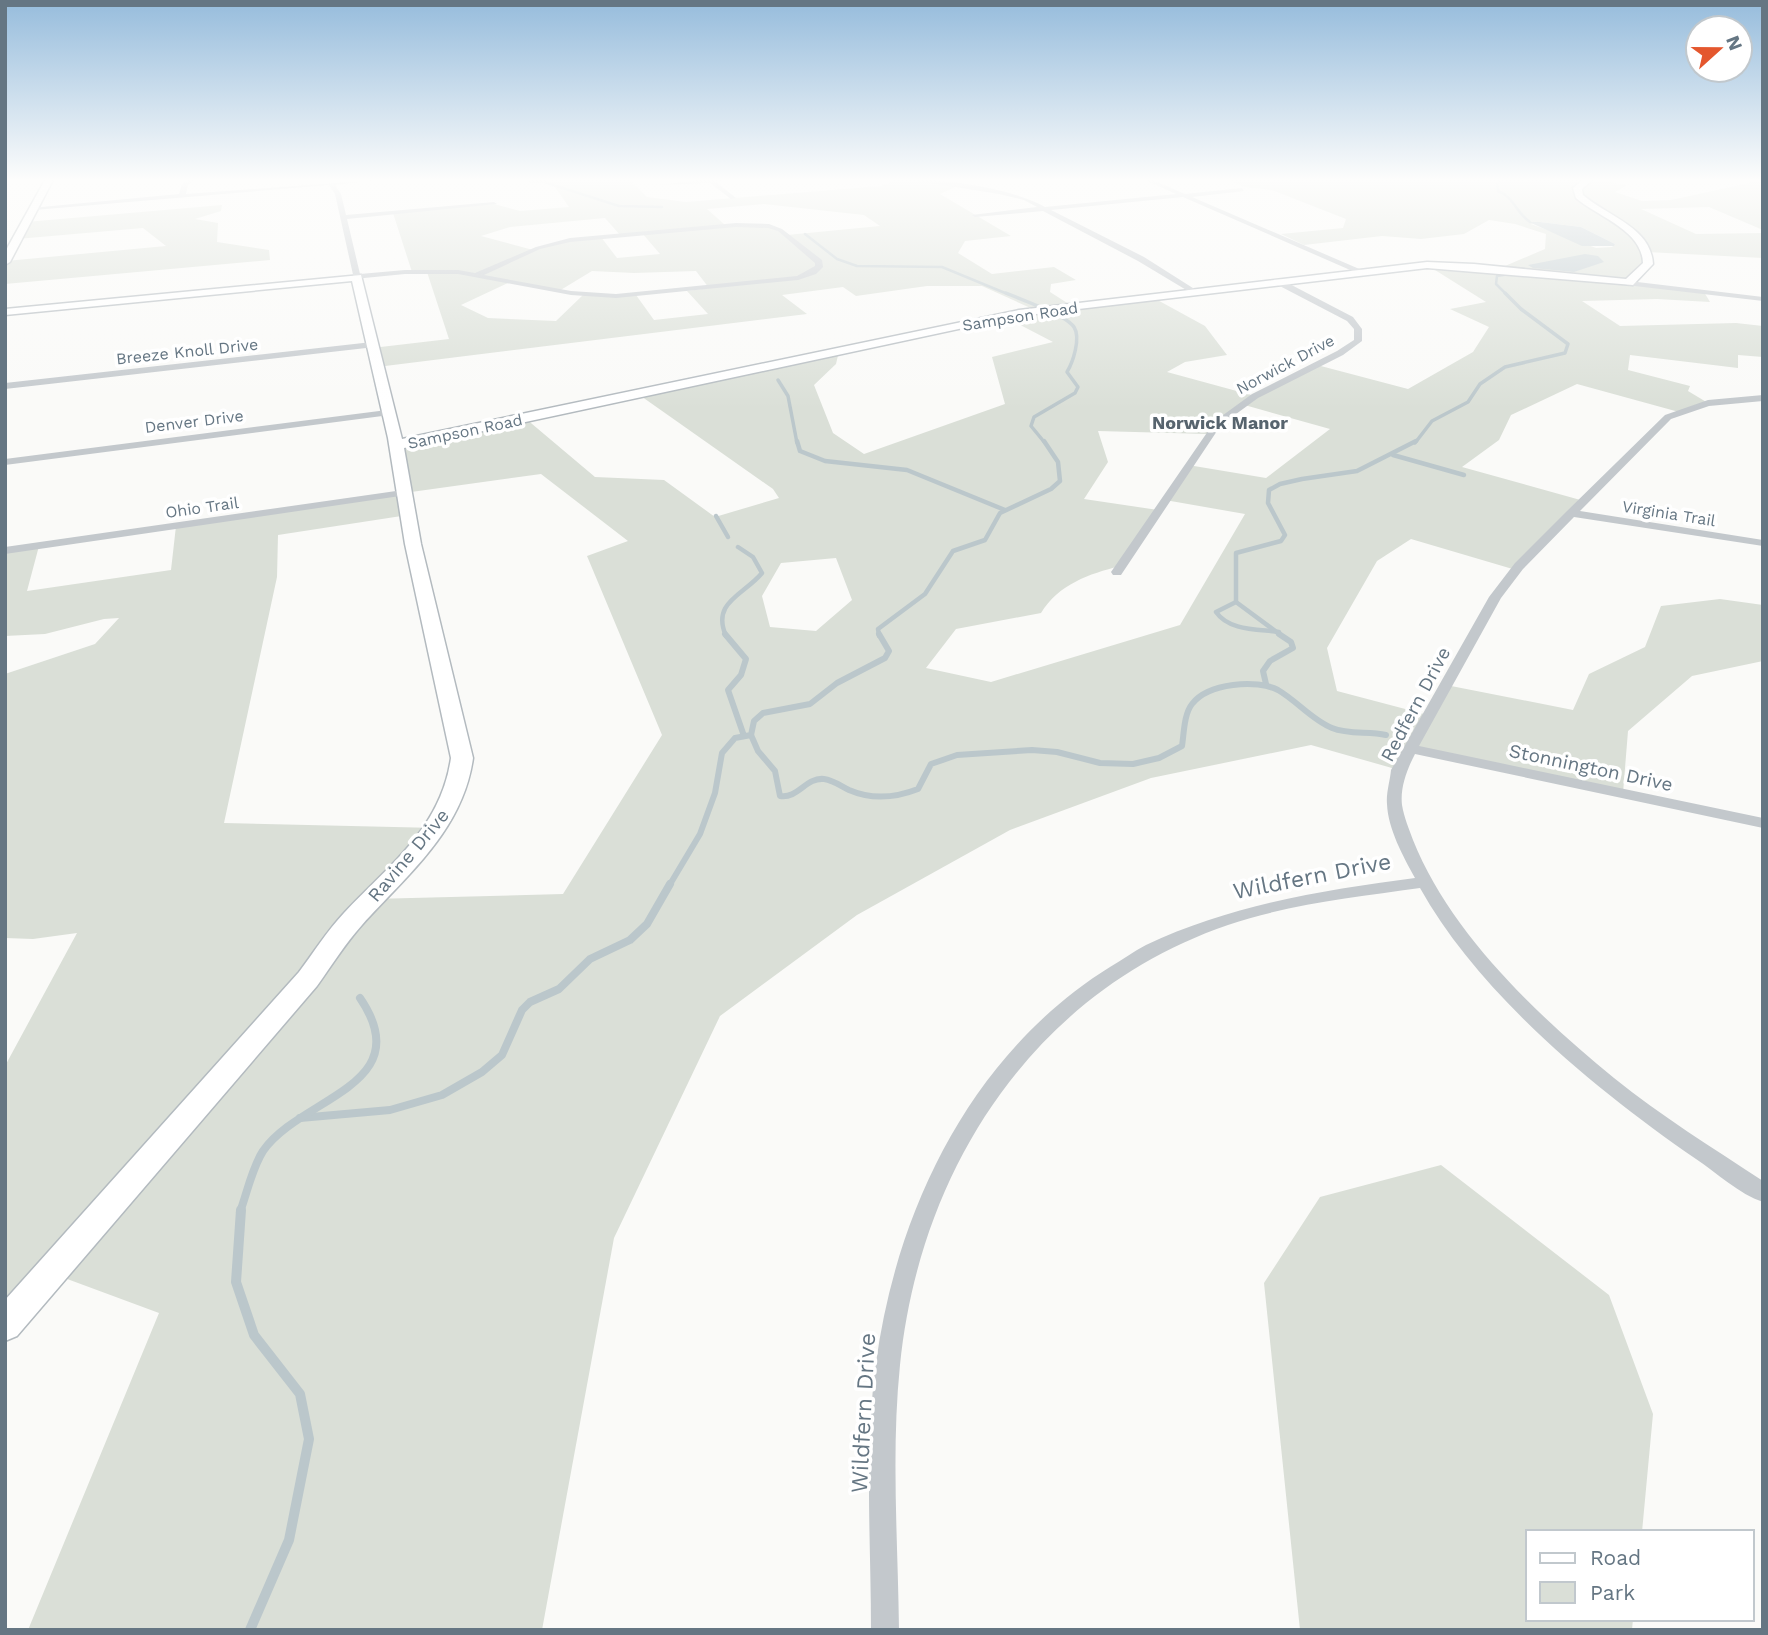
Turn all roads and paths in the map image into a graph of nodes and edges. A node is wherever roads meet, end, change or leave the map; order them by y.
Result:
1 (352, 256) edge
2 (519, 256) edge
3 (812, 256) edge
4 (1136, 256) edge
5 (1326, 256) edge
6 (1647, 256) edge
7 (1360, 271) junction
8 (477, 275) junction
9 (357, 277) junction
10 (1277, 281) junction
11 (1629, 284) junction
12 (1193, 292) junction
13 (1763, 299) edge
14 (5, 312) edge
15 (372, 345) junction
16 (5, 386) edge
17 (1763, 398) edge
18 (387, 413) junction
19 (396, 445) junction
20 (5, 462) edge
21 (404, 493) junction
22 (1571, 513) junction
23 (1763, 543) edge
24 (5, 551) edge
25 (1117, 572) dead end
26 (1411, 749) junction
27 (1763, 822) edge
28 (1425, 882) junction
29 (1763, 1193) edge
30 (5, 1325) edge
31 (886, 1630) edge

1 - 9 street, Ravine Drive
2 - 8 street
3 - 8 street
4 - 12 street
5 - 7 street
6 - 11 street
7 - 10 street, Sampson Road
7 - 11 street, Sampson Road
8 - 9 street
9 - 14 street
9 - 15 street, Ravine Drive
10 - 12 street, Sampson Road
10 - 25 street, Norwick Drive
11 - 13 street
12 - 19 street, Sampson Road
15 - 16 street, Breeze Knoll Drive
15 - 18 street, Ravine Drive
17 - 22 street, Redfern Drive
18 - 19 street, Ravine Drive
18 - 20 street, Denver Drive
19 - 21 street, Ravine Drive
21 - 24 street, Ohio Trail
21 - 30 street, Ravine Drive
22 - 23 street, Virginia Trail
22 - 26 street, Redfern Drive
26 - 27 street, Stonnington Drive
26 - 28 street, Redfern Drive
28 - 29 street, Redfern Drive
28 - 31 street, Wildfern Drive

